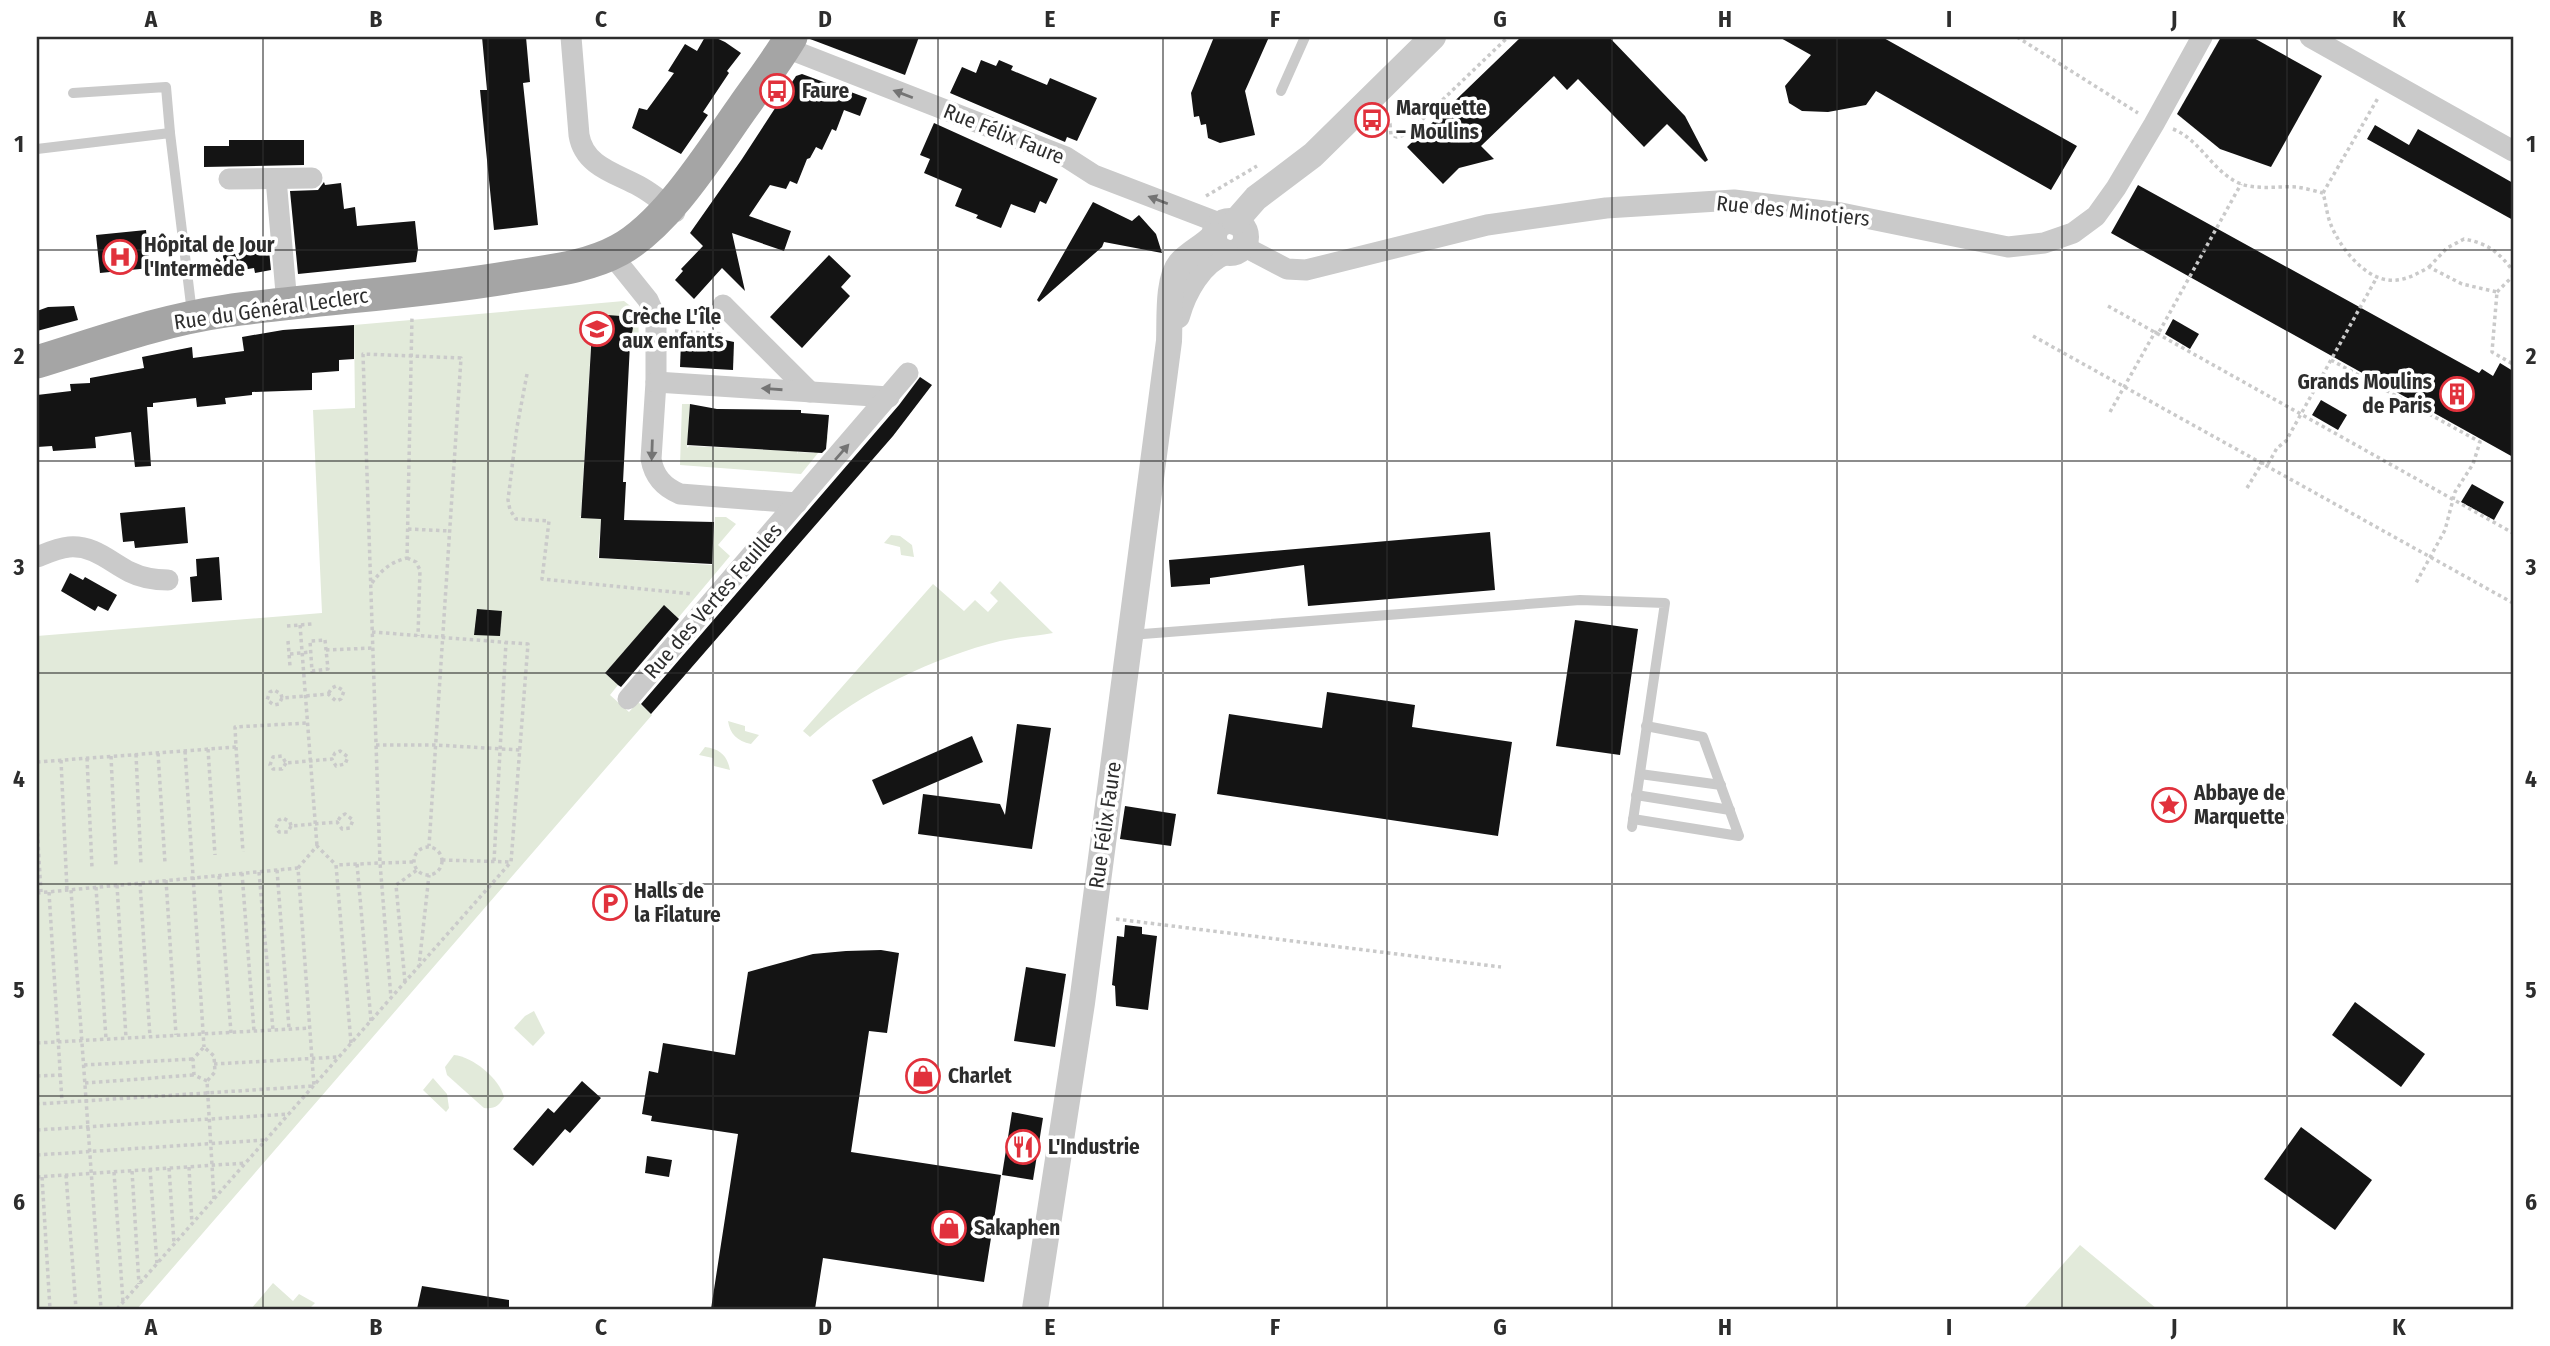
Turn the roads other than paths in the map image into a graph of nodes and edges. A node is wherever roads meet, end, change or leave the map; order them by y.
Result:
1 (570, 37) edge
2 (1305, 37) edge
3 (1433, 37) edge
4 (2202, 37) edge
5 (2310, 37) edge
6 (787, 42) edge
7 (1281, 91) dead end
8 (73, 93) dead end
9 (170, 133) junction
10 (37, 149) edge
11 (2513, 150) edge
12 (312, 178) dead end
13 (229, 179) dead end
14 (276, 179) junction
15 (672, 209) junction
16 (1228, 236) junction
17 (616, 260) junction
18 (287, 304) junction
19 (723, 305) dead end
20 (192, 317) junction
21 (37, 362) edge
22 (908, 373) dead end
23 (656, 382) junction
24 (810, 392) junction
25 (890, 397) junction
26 (797, 503) junction
27 (37, 557) edge
28 (169, 580) dead end
29 (1130, 635) junction
30 (628, 699) dead end
31 (1646, 726) junction
32 (1640, 774) junction
33 (1721, 785) junction
34 (1636, 795) junction
35 (1730, 810) junction
36 (1035, 1309) edge

1 - 15 street
2 - 7 lane
3 - 16 street
4 - 16 street, Rue des Minotiers
5 - 11 street
6 - 15 main road, Rue du Général Leclerc
16 -> 6 street, Rue Félix Faure
8 - 9 lane
9 - 10 lane
9 - 20 lane
12 - 14 street
13 - 14 street
14 - 18 street
15 - 17 main road, Rue du Général Leclerc
16 - 29 street, Rue Félix Faure
17 - 18 main road, Rue du Général Leclerc
17 - 23 street, Rue des Vertes Feuilles
18 - 20 main road, Rue du Général Leclerc
19 - 24 street
20 - 21 main road, Rue du Général Leclerc
22 - 25 street, Rue des Vertes Feuilles
24 -> 23 street
23 -> 26 street, Rue des Vertes Feuilles
24 - 25 street
26 -> 25 street, Rue des Vertes Feuilles
26 - 30 street, Rue des Vertes Feuilles
27 - 28 street
29 - 31 lane
29 - 36 street, Rue Félix Faure
31 - 32 lane
31 - 33 lane
32 - 33 lane
32 - 34 lane
33 - 35 lane
34 - 35 lane
34 - 35 lane

